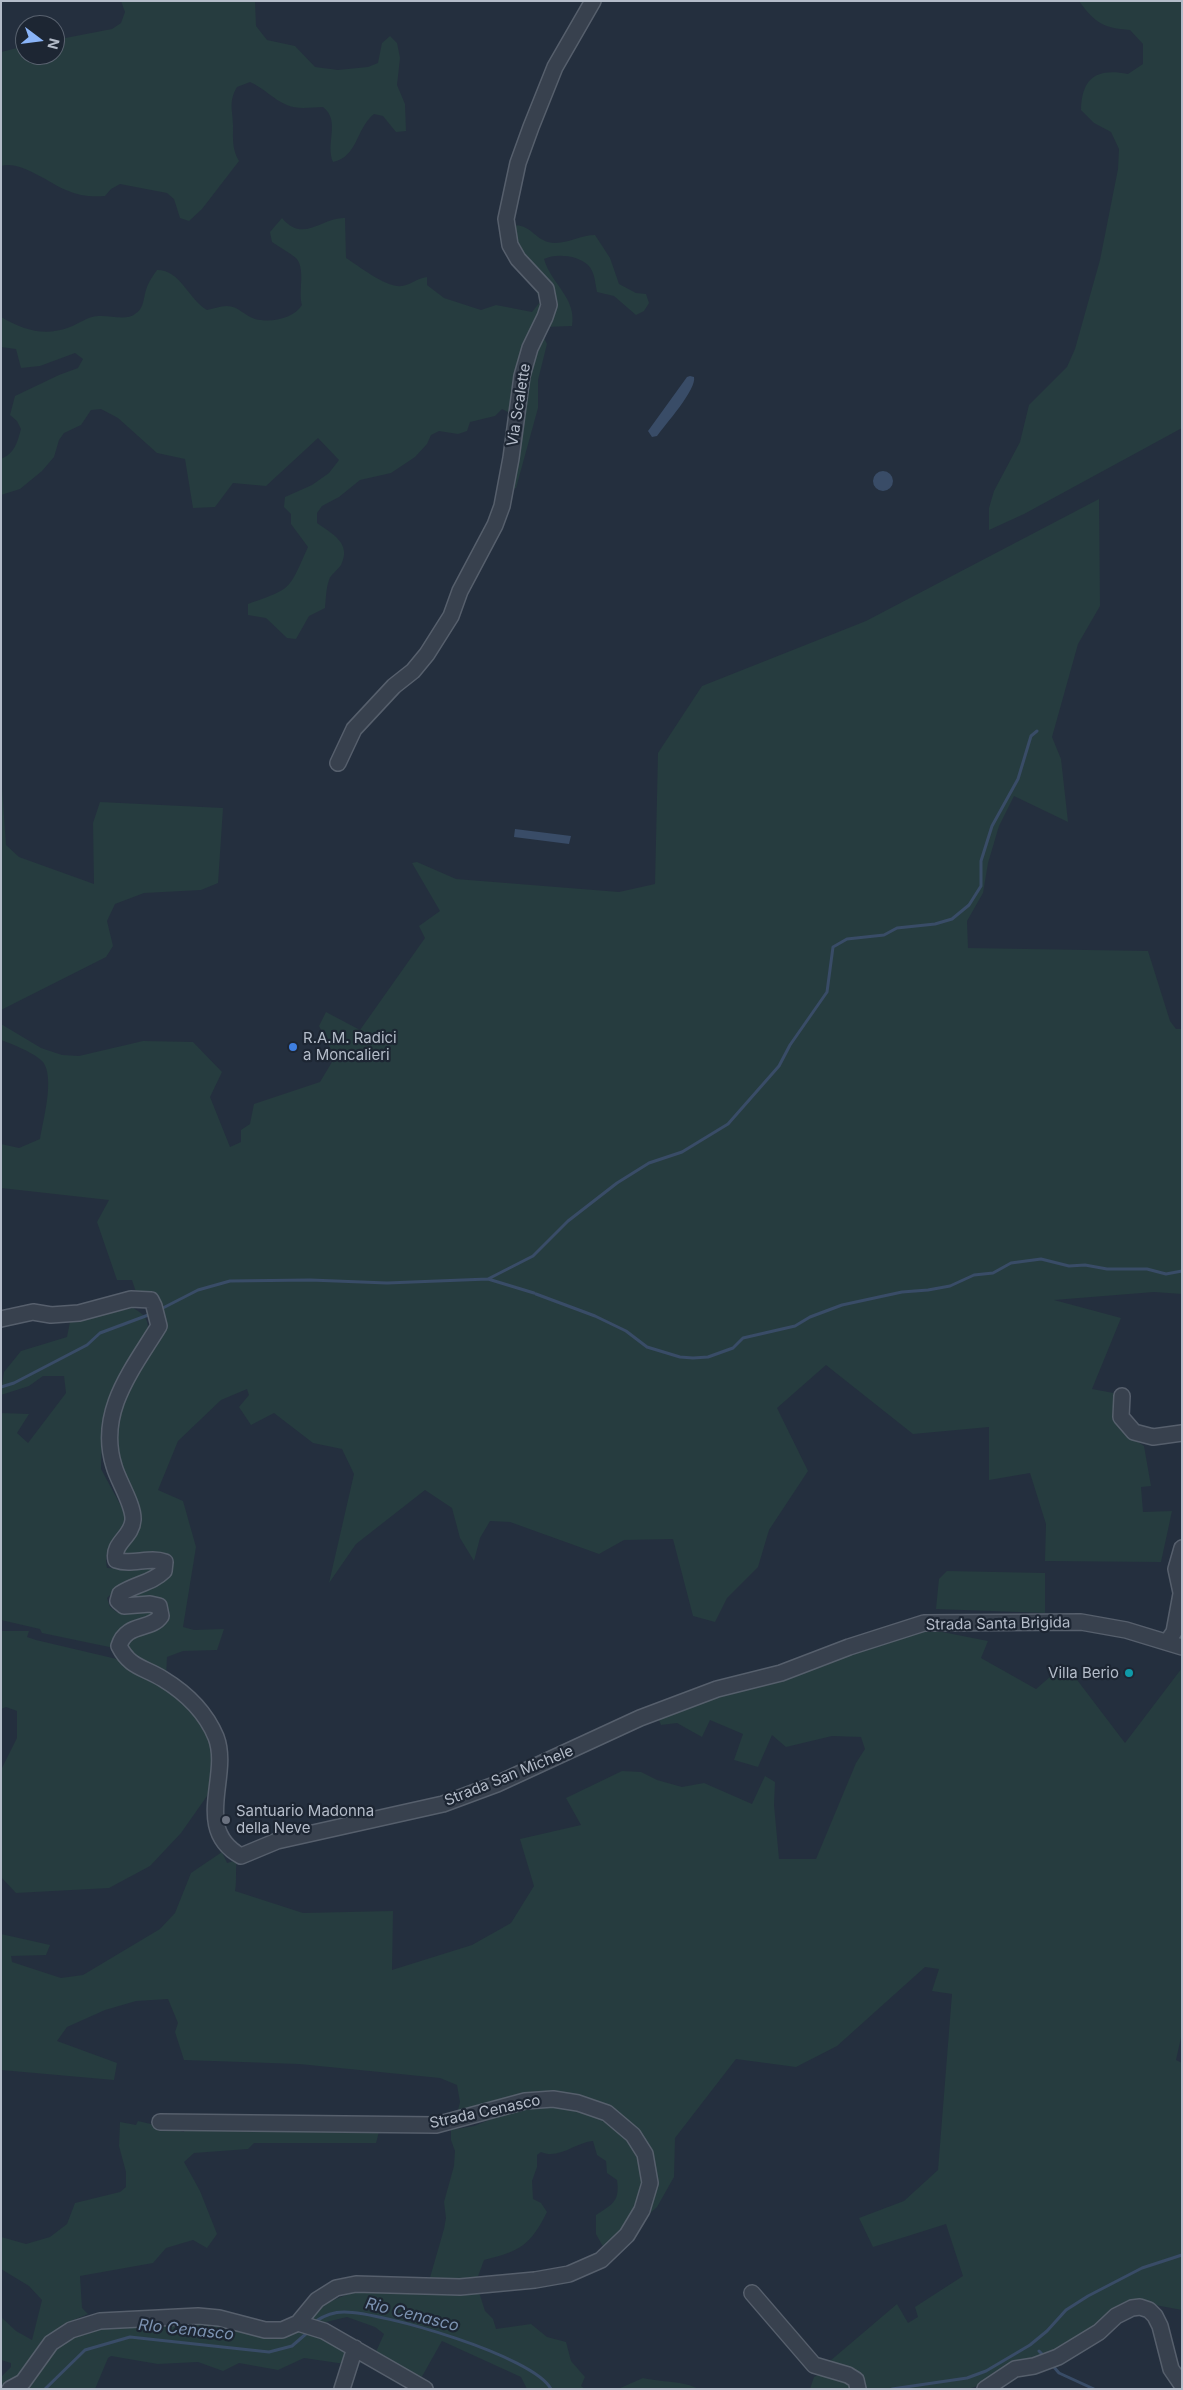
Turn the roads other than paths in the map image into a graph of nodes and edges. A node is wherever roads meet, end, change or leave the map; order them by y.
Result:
1 (592, 1) edge
2 (338, 763) dead end
3 (1, 1319) edge
4 (1122, 1396) dead end
5 (1182, 1433) edge
6 (1182, 1548) edge
7 (1182, 1596) edge
8 (1167, 1642) junction
9 (1182, 1647) edge
10 (717, 1689) joint
11 (160, 2122) dead end
12 (752, 2293) dead end
13 (298, 2322) junction
14 (355, 2348) junction
15 (1182, 2385) edge
16 (10, 2389) edge
17 (342, 2389) edge
18 (425, 2389) edge
19 (858, 2389) edge
20 (985, 2389) edge

1 - 2 street, Via Scalette
3 - 10 street, Strada San Michele
4 - 5 street
6 - 7 street
7 - 8 street
8 - 9 street, Strada Santa Brigida
8 - 10 street, Strada Santa Brigida
11 - 13 street, Strada Cenasco
12 - 19 street
13 - 14 street
13 - 16 street
14 - 17 street
14 - 18 street
15 - 20 street

